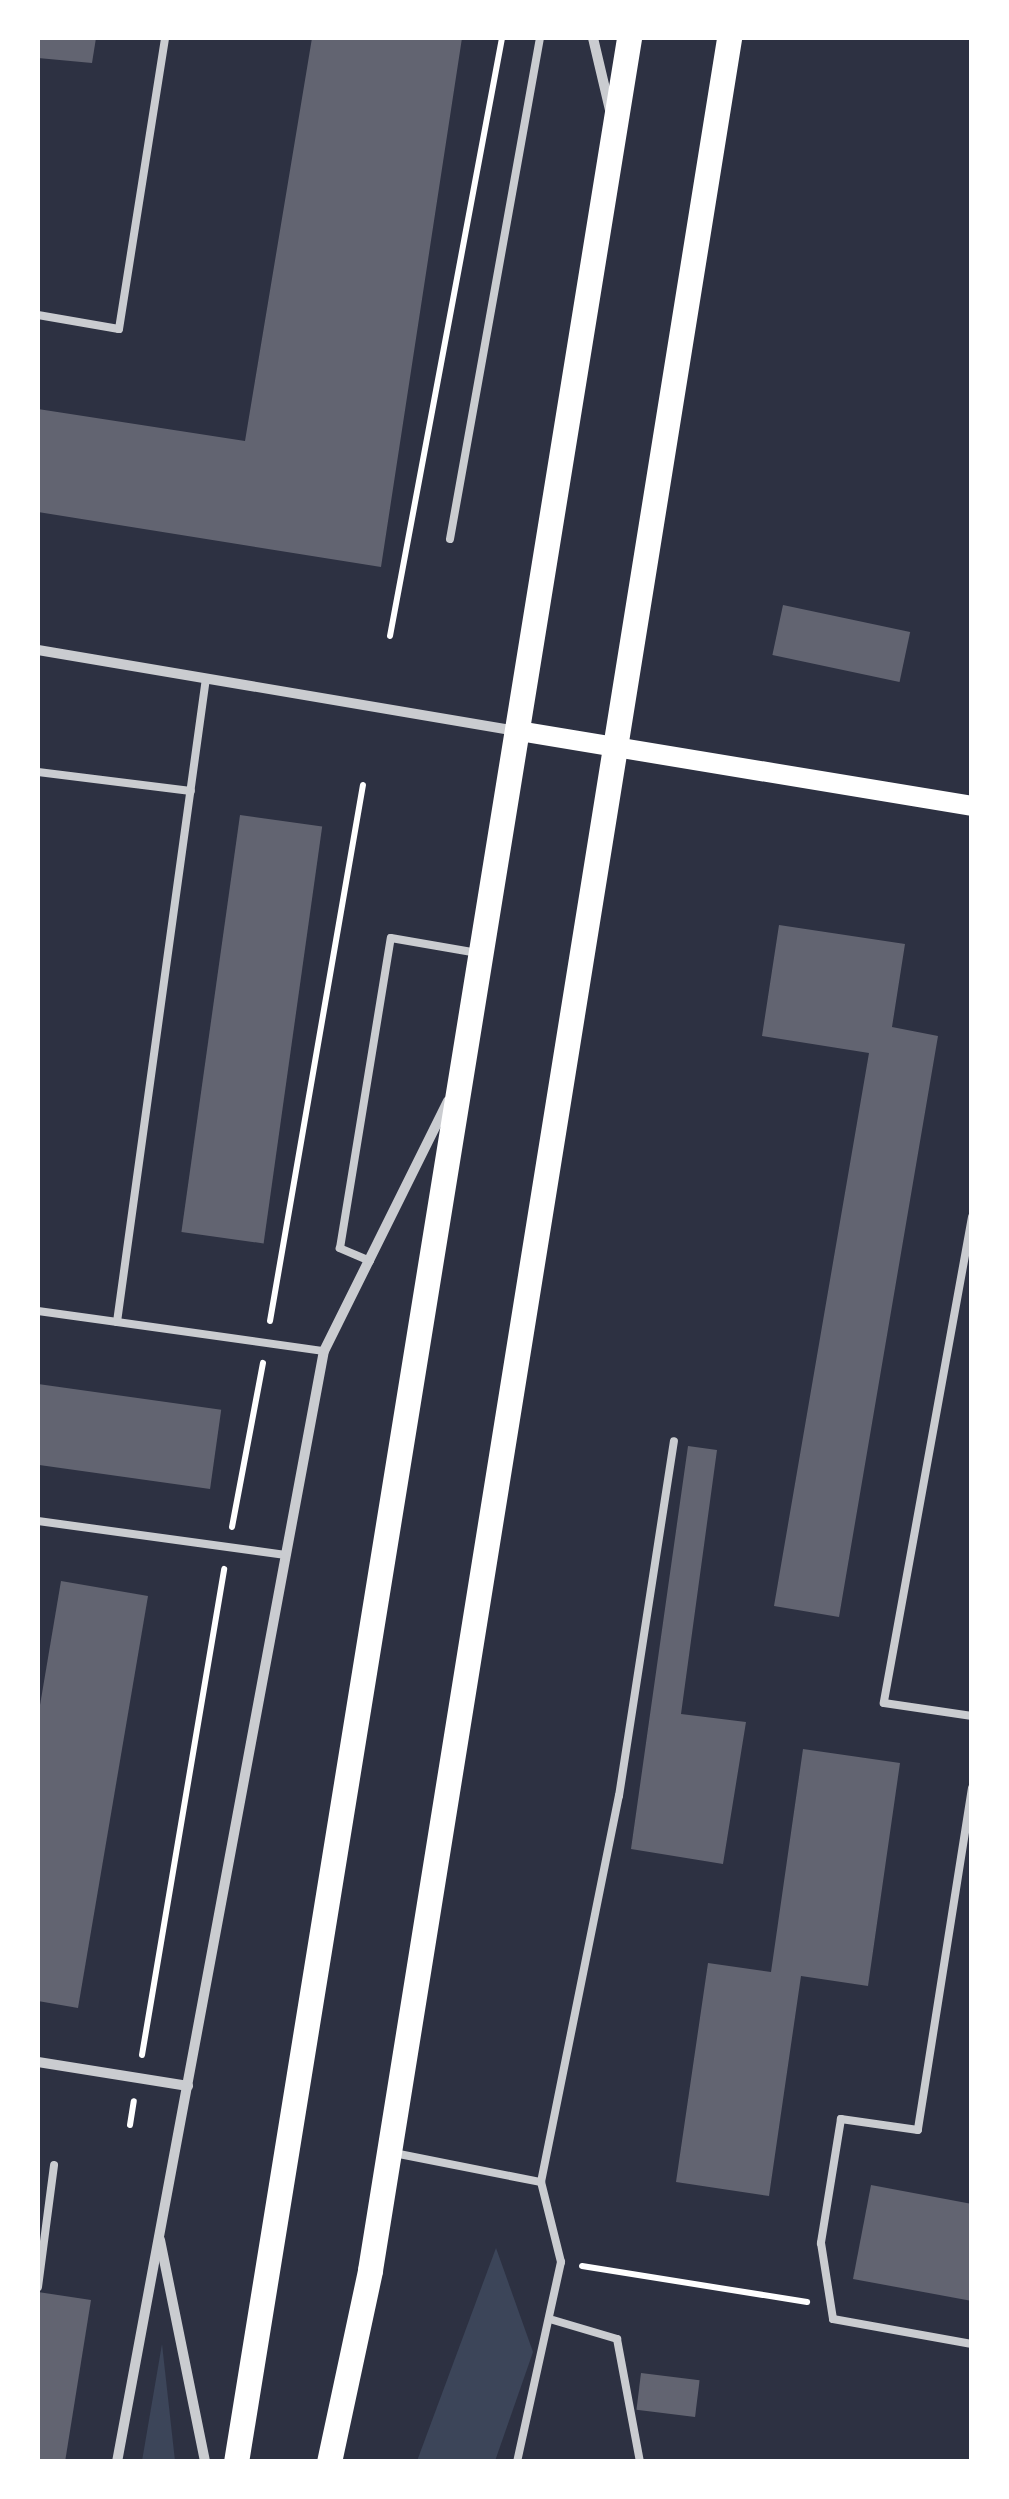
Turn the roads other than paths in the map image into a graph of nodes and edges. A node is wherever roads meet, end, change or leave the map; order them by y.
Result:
1 (165, 38) edge
2 (540, 38) edge
3 (593, 38) edge
4 (630, 38) edge
5 (729, 38) edge
6 (614, 129) junction
7 (38, 316) edge
8 (450, 539) dead end
9 (38, 650) edge
10 (206, 678) junction
11 (519, 731) junction
12 (620, 748) junction
13 (38, 772) edge
14 (191, 792) junction
15 (972, 806) edge
16 (482, 953) junction
17 (464, 1068) junction
18 (972, 1218) edge
19 (370, 1261) junction
20 (38, 1311) edge
21 (117, 1322) junction
22 (324, 1351) junction
23 (674, 1441) dead end
24 (38, 1521) edge
25 (286, 1555) junction
26 (972, 1716) edge
27 (972, 1788) edge
28 (38, 2062) edge
29 (188, 2086) junction
30 (389, 2152) junction
31 (54, 2165) dead end
32 (541, 2182) junction
33 (159, 2234) junction
34 (38, 2288) edge
35 (552, 2320) junction
36 (972, 2344) edge
37 (117, 2462) edge
38 (205, 2462) edge
39 (236, 2462) edge
40 (329, 2462) edge
41 (517, 2462) edge
42 (640, 2462) edge

1 - 7 lane
2 - 8 lane
3 - 6 street
4 - 6 main road
5 - 12 main road
6 - 11 main road
9 - 10 street
10 - 11 street
10 - 14 lane
11 - 12 main road
11 - 16 main road
12 - 15 main road
12 - 30 main road
13 - 14 lane
14 - 21 lane
16 - 17 main road
16 - 19 lane
17 - 19 street
17 - 39 main road
18 - 26 lane
19 - 22 street
20 - 21 lane
21 - 22 lane
22 - 25 street
23 - 32 lane
24 - 25 lane
25 - 29 street
27 - 36 lane
28 - 29 street
29 - 33 street
30 - 32 lane
30 - 40 main road
31 - 34 lane
32 - 35 lane
33 - 37 street
33 - 38 street
35 - 41 lane
35 - 42 lane

